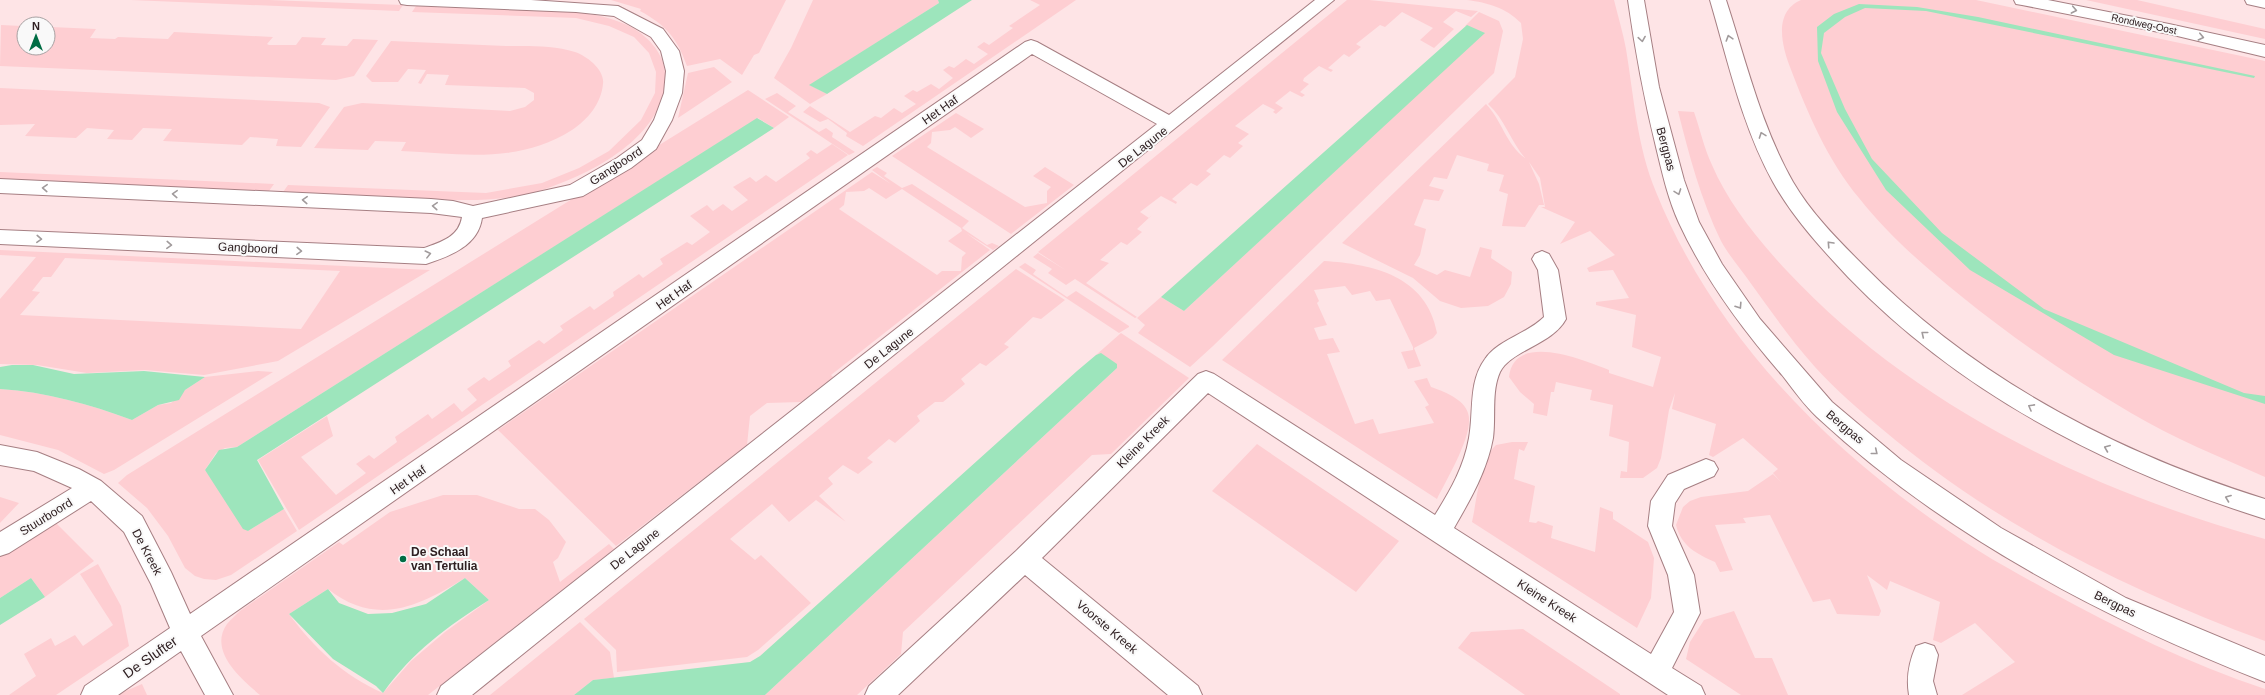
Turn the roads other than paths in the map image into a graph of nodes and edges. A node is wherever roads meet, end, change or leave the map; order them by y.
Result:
1 (407, 0) edge
2 (1326, 0) edge
3 (1636, 0) edge
4 (1718, 0) edge
5 (2022, 0) edge
6 (2253, 0) edge
7 (2265, 3) edge
8 (2265, 51) edge
9 (1171, 124) junction
10 (0, 186) edge
11 (473, 213) junction
12 (0, 237) edge
13 (1542, 259) dead end
14 (0, 455) edge
15 (1706, 469) dead end
16 (93, 488) junction
17 (2265, 509) edge
18 (1439, 530) junction
19 (0, 545) edge
20 (1025, 560) junction
21 (185, 633) junction
22 (1925, 655) dead end
23 (2265, 669) edge
24 (1656, 672) junction
25 (95, 695) edge
26 (219, 695) edge
27 (451, 695) edge
28 (879, 695) edge
29 (1188, 695) edge
30 (1690, 695) edge
31 (1923, 695) edge

1 - 11 street, Gangboord
2 - 9 street, De Lagune
3 -> 23 street, Bergpas
17 -> 4 street
5 -> 8 street, Rondweg-Oost
6 - 7 street
9 - 21 street, Het Haf
9 - 27 street, De Lagune
11 -> 10 street, Gangboord
12 -> 11 street, Gangboord
13 - 18 street
14 - 16 street, De Kreek
15 - 24 street
16 - 19 street, Stuurboord
16 - 21 street, De Kreek
18 - 20 street, Kleine Kreek
18 - 24 street, Kleine Kreek
20 - 28 street, Kleine Kreek
20 - 29 street, Voorste Kreek
21 - 25 street, De Slufter
21 - 26 street, De Kreek
22 - 31 street
24 - 30 street, Kleine Kreek

